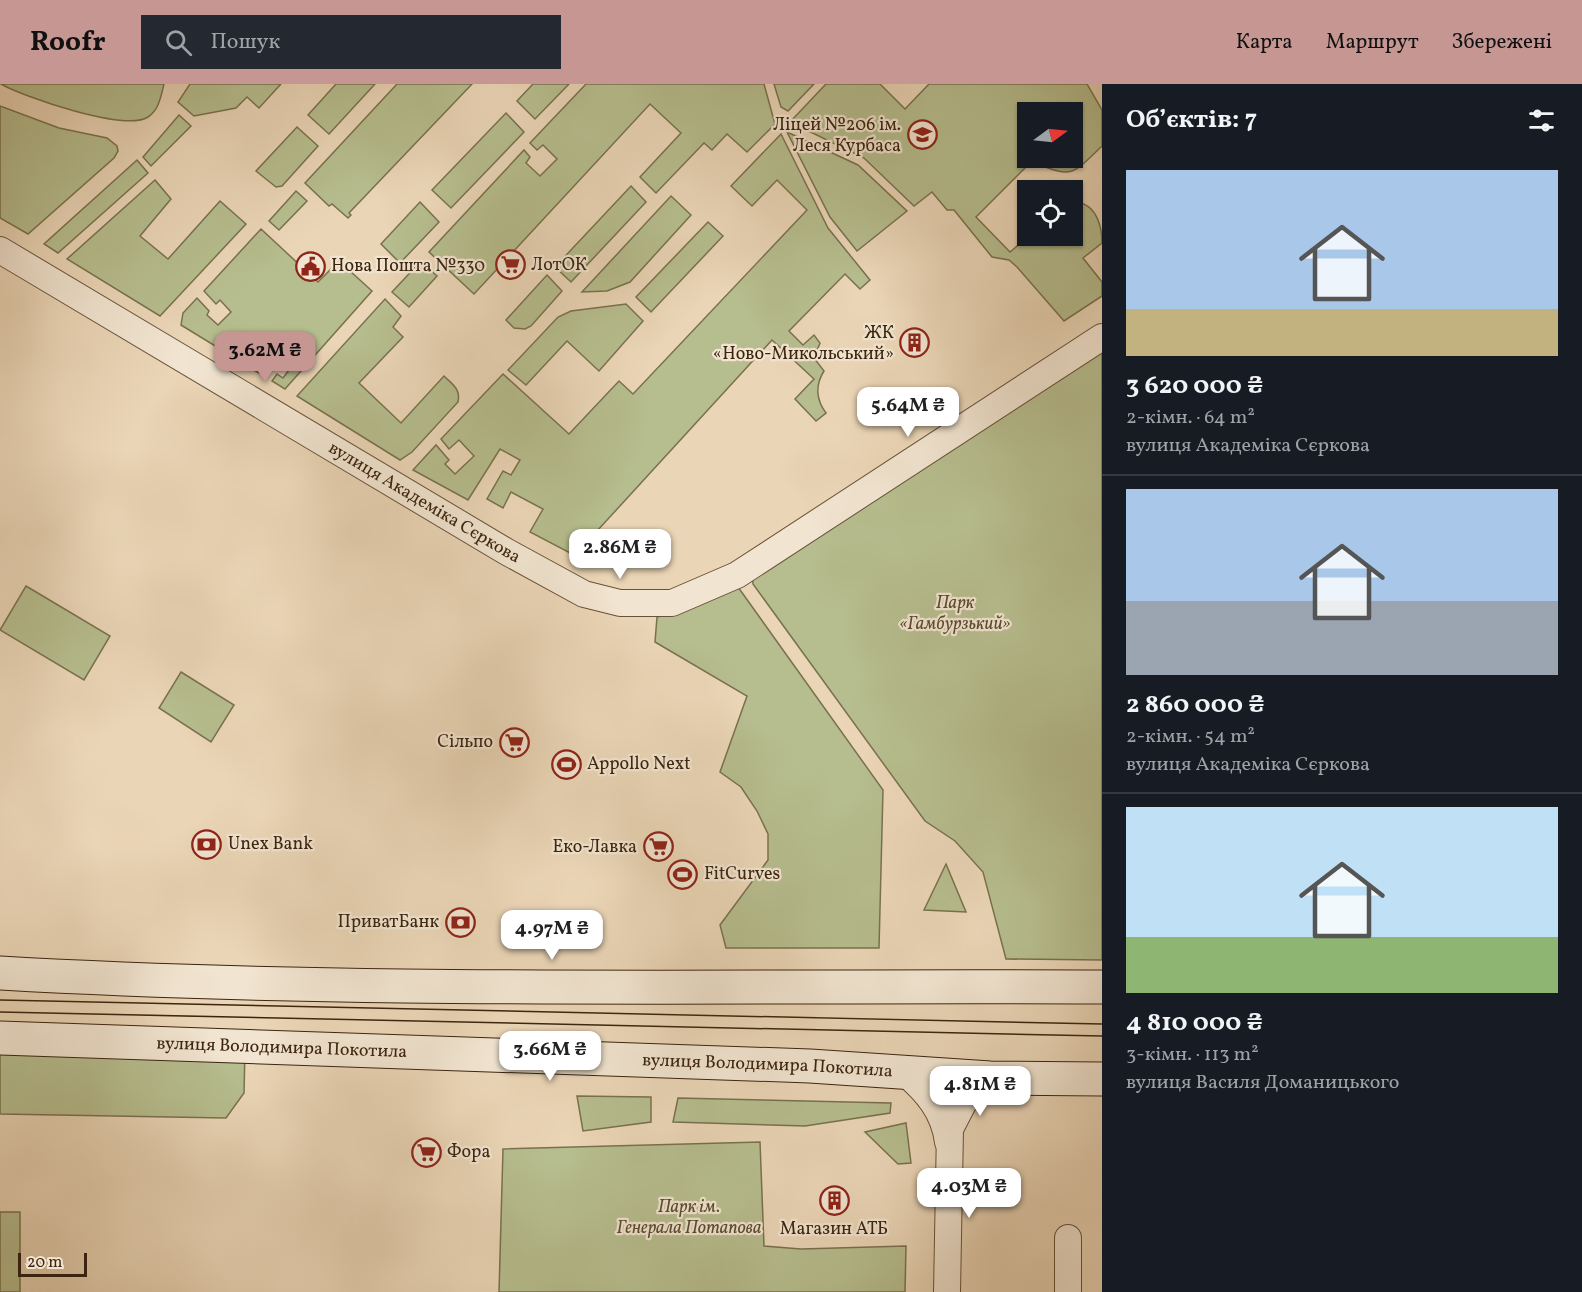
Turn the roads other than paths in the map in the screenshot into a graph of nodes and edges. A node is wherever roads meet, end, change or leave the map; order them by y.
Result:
1 (0, 250) edge
2 (1102, 337) edge
3 (0, 974) edge
4 (1102, 987) edge
5 (0, 1038) edge
6 (904, 1072) junction
7 (990, 1078) junction
8 (1102, 1079) edge
9 (948, 1145) junction
10 (1068, 1238) dead end
11 (947, 1292) edge
12 (1068, 1292) edge

1 - 2 street, вулиця Академіка Сєркова
3 - 4 street
5 - 6 street, вулиця Володимира Покотила
6 - 7 street, вулиця Володимира Покотила
6 - 9 street
7 - 8 street, вулиця Володимира Покотила
7 - 9 street
9 - 11 street
10 - 12 street

